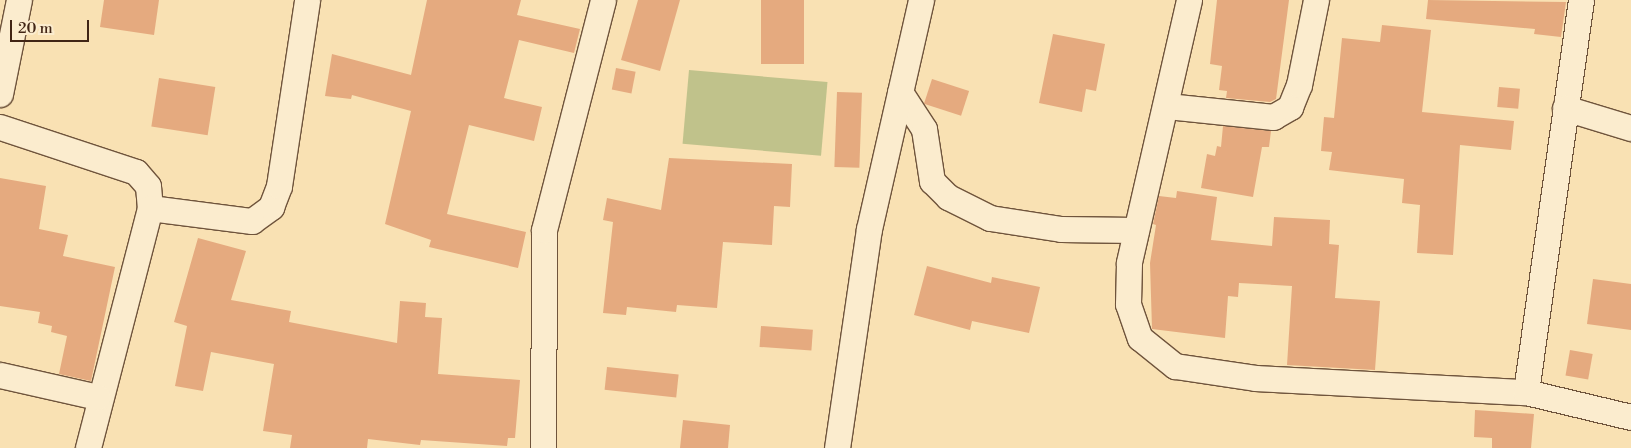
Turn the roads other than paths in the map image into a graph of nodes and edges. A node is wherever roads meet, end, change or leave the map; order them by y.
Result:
1 (19, 0) edge
2 (307, 0) edge
3 (603, 0) edge
4 (921, 0) edge
5 (1189, 0) edge
6 (1316, 0) edge
7 (1581, 0) edge
8 (900, 92) junction
9 (0, 94) edge
10 (1167, 106) junction
11 (1565, 108) junction
12 (0, 126) edge
13 (1631, 128) edge
14 (150, 208) junction
15 (1136, 230) junction
16 (0, 375) edge
17 (1526, 392) junction
18 (98, 397) junction
19 (1631, 417) edge
20 (88, 448) edge
21 (543, 448) edge
22 (837, 448) edge

1 - 9 street
2 - 14 street
3 - 21 street
4 - 8 street
5 - 10 street
6 - 10 street
7 - 11 street
8 - 15 street
8 - 22 street
10 - 15 street
11 - 13 street
11 - 17 street
12 - 14 street
14 - 18 street
15 - 17 street
16 - 18 street
17 - 19 street
18 - 20 street

